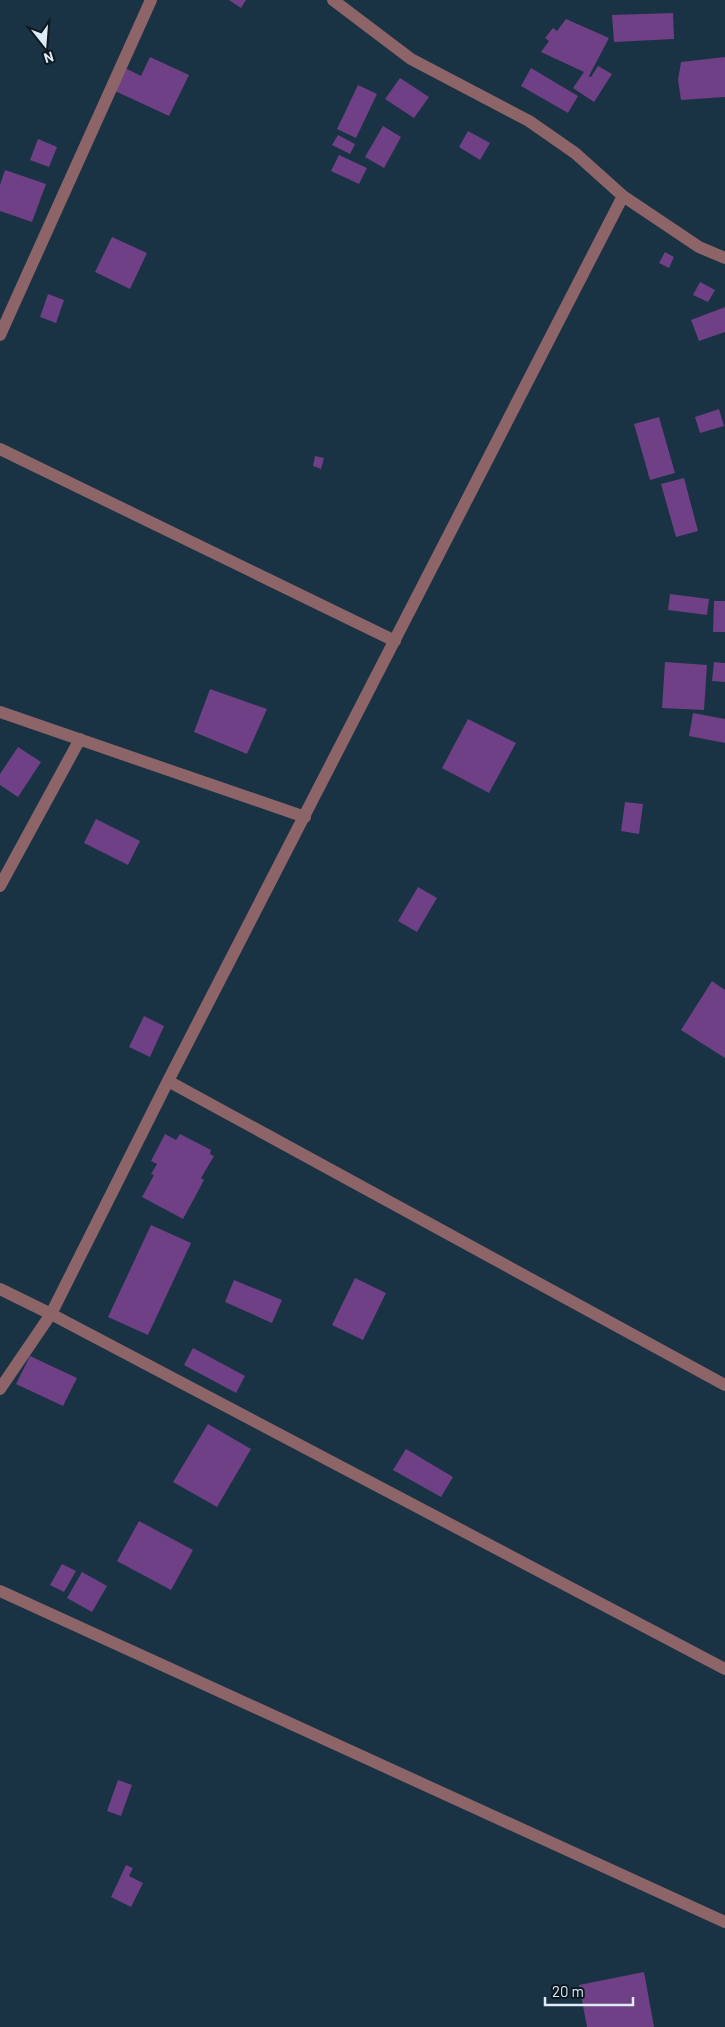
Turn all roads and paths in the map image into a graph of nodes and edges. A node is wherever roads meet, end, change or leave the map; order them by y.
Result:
1 (151, 0) edge
2 (333, 0) edge
3 (623, 196) junction
4 (725, 258) edge
5 (0, 335) edge
6 (0, 449) edge
7 (395, 641) junction
8 (0, 712) edge
9 (80, 739) junction
10 (305, 817) junction
11 (0, 886) edge
12 (168, 1080) junction
13 (0, 1289) edge
14 (51, 1314) junction
15 (725, 1385) edge
16 (0, 1389) edge
17 (0, 1590) edge
18 (725, 1669) edge
19 (725, 1922) edge

1 - 5 street
2 - 3 street
3 - 4 street
3 - 7 street
6 - 7 street
7 - 10 street
8 - 9 street
9 - 10 street
9 - 11 street
10 - 12 street
12 - 14 street
12 - 15 street
13 - 14 street
14 - 16 street
14 - 18 street
17 - 19 street

